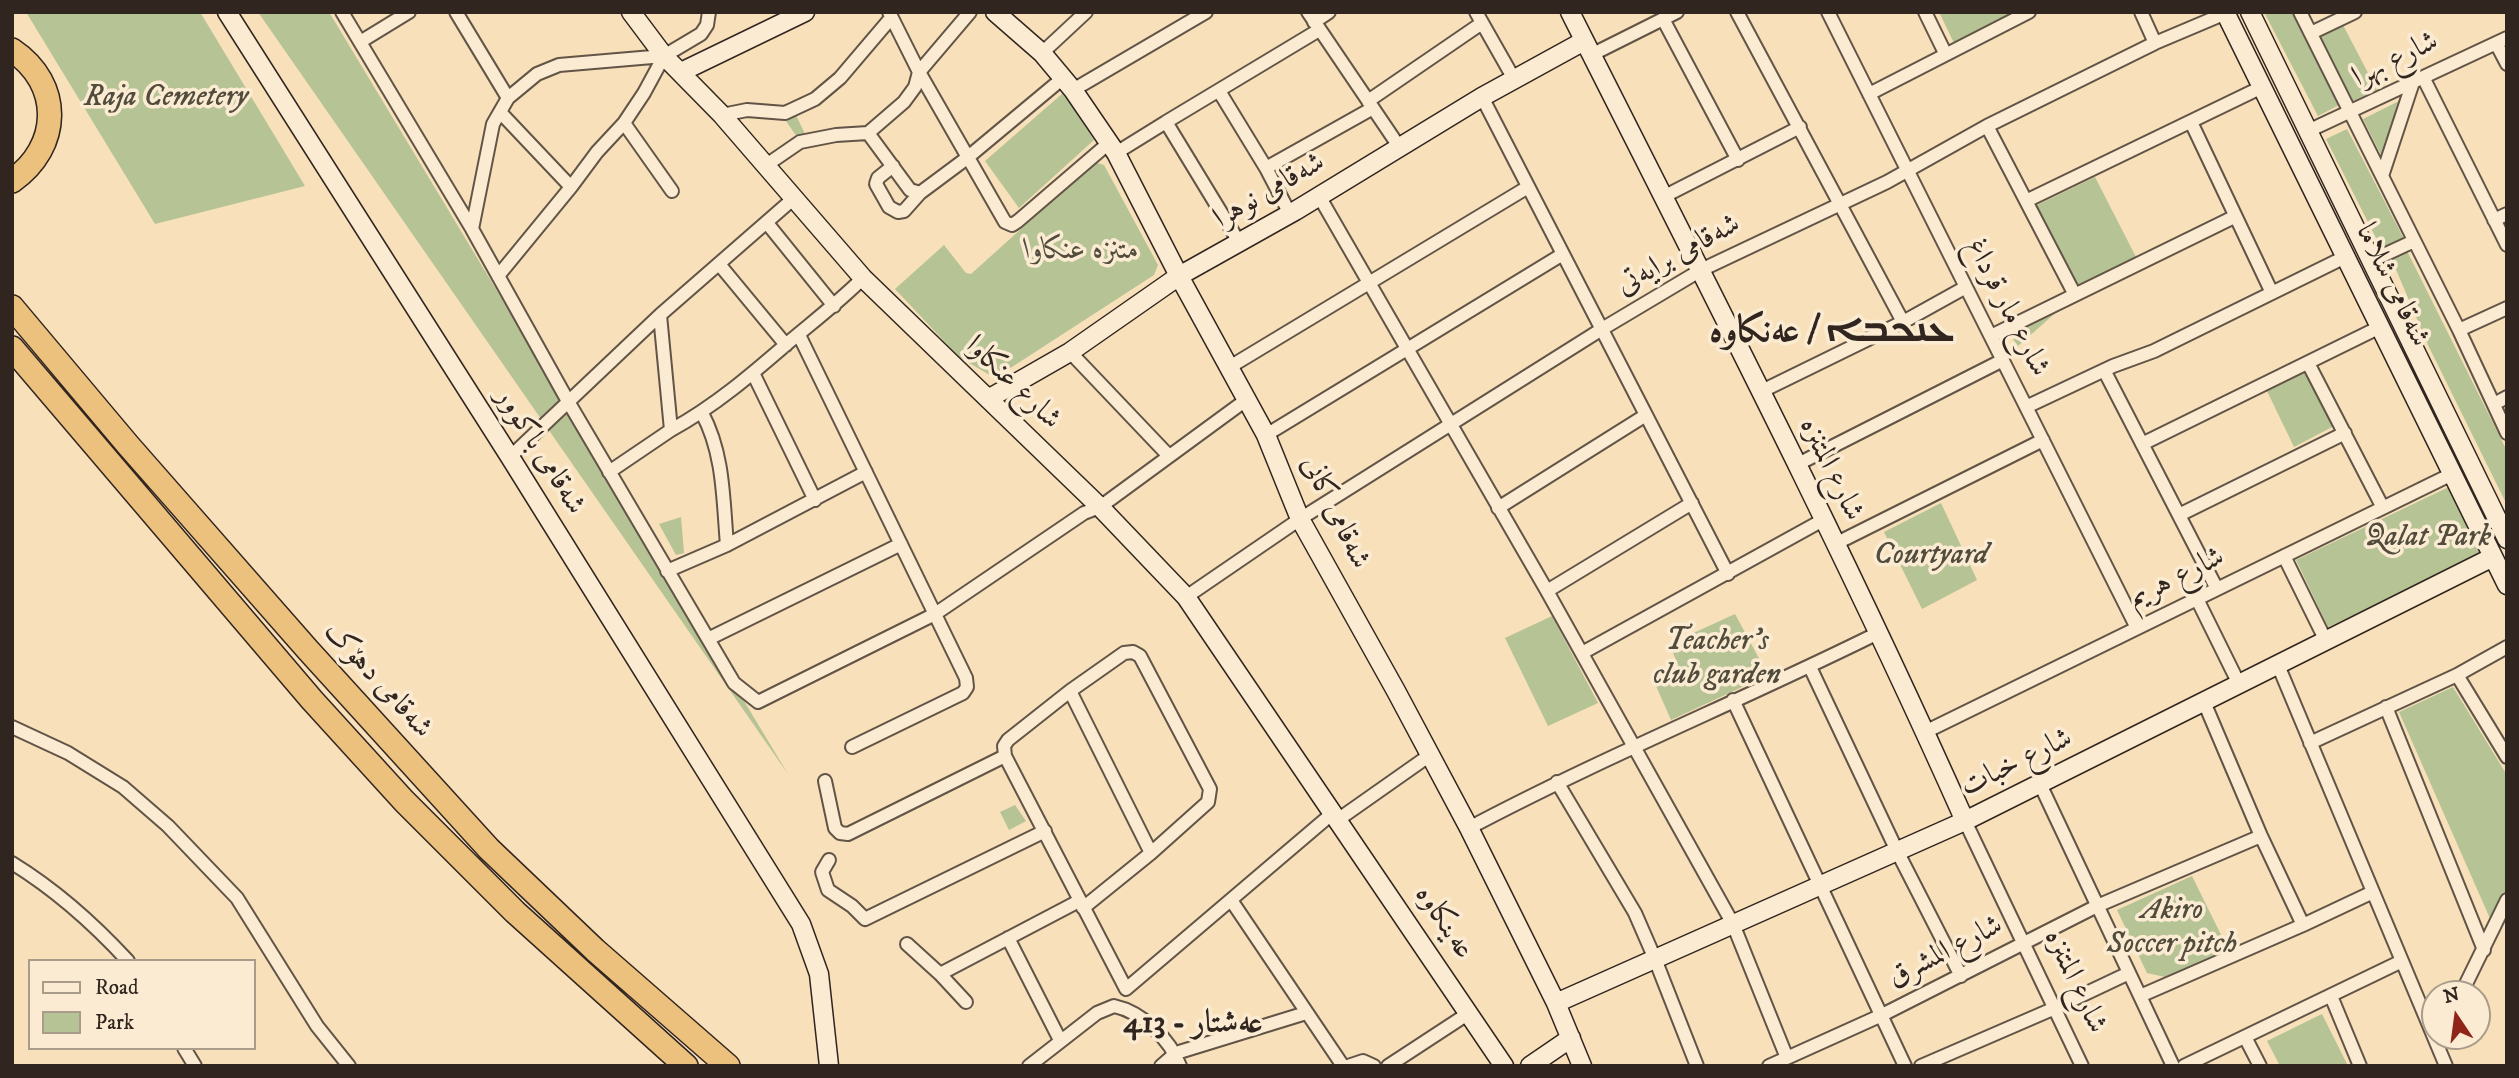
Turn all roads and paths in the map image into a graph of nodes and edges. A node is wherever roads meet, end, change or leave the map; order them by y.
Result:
1 (227, 12) edge
2 (342, 12) edge
3 (409, 12) edge
4 (456, 12) edge
5 (631, 12) edge
6 (709, 12) edge
7 (970, 12) edge
8 (995, 12) edge
9 (1086, 12) edge
10 (1206, 12) edge
11 (1329, 12) edge
12 (1570, 12) edge
13 (1676, 12) edge
14 (1737, 12) edge
15 (1828, 12) edge
16 (1925, 12) edge
17 (2029, 12) edge
18 (2141, 12) edge
19 (2250, 12) edge
20 (2300, 12) edge
21 (2355, 12) edge
22 (2225, 13) edge
23 (796, 14) edge
24 (890, 15) edge
25 (1479, 18) edge
26 (1663, 19) junction
27 (1314, 21) edge
28 (2311, 33) junction
29 (2502, 40) edge
30 (360, 42) junction
31 (2155, 43) junction
32 (1588, 48) junction
33 (12, 50) edge
34 (1042, 53) junction
35 (1945, 53) junction
36 (664, 56) junction
37 (2507, 64) edge
38 (681, 72) junction
39 (919, 72) junction
40 (1514, 79) junction
41 (2418, 80) junction
42 (1068, 84) junction
43 (2262, 87) junction
44 (1219, 91) junction
45 (1870, 94) junction
46 (1482, 97) junction
47 (508, 98) junction
48 (1371, 105) junction
49 (500, 112) junction
50 (2350, 113) junction
51 (722, 115) junction
52 (1166, 122) junction
53 (2191, 122) junction
54 (624, 123) junction
55 (1987, 125) junction
56 (1800, 127) junction
57 (2308, 131) junction
58 (868, 133) junction
59 (1113, 147) junction
60 (1401, 148) junction
61 (967, 158) junction
62 (1738, 160) junction
63 (765, 166) junction
64 (893, 166) junction
65 (1266, 168) junction
66 (1908, 170) junction
67 (2382, 176) junction
68 (12, 181) edge
69 (572, 187) junction
70 (1528, 187) junction
71 (673, 191) dead end
72 (920, 193) junction
73 (1319, 196) junction
74 (1663, 197) junction
75 (793, 199) junction
76 (2026, 201) junction
77 (1840, 204) junction
78 (1290, 214) junction
79 (2507, 214) edge
80 (2234, 217) junction
81 (2494, 220) junction
82 (767, 223) junction
83 (472, 229) junction
84 (2414, 241) junction
85 (1239, 242) junction
86 (2507, 245) edge
87 (1563, 254) junction
88 (2345, 257) junction
89 (2371, 261) junction
90 (719, 264) junction
91 (1701, 270) junction
92 (498, 276) junction
93 (1179, 276) junction
94 (863, 278) junction
95 (1368, 282) junction
96 (1966, 287) junction
97 (2272, 293) junction
98 (2075, 295) junction
99 (834, 306) junction
100 (12, 307) edge
101 (2507, 308) edge
102 (660, 314) junction
103 (1903, 322) junction
104 (2380, 327) junction
105 (1602, 329) junction
106 (2459, 330) junction
107 (799, 335) junction
108 (1991, 336) junction
109 (786, 345) junction
110 (12, 348) edge
111 (1407, 349) junction
112 (1070, 352) junction
113 (2003, 360) junction
114 (2308, 363) junction
115 (1228, 368) junction
116 (2104, 370) junction
117 (753, 373) junction
118 (1760, 392) junction
119 (2507, 397) edge
120 (988, 399) junction
121 (1246, 400) junction
122 (569, 403) junction
123 (2441, 403) junction
124 (2494, 404) junction
125 (2026, 407) junction
126 (2422, 412) junction
127 (702, 413) junction
128 (1646, 415) junction
129 (1450, 425) junction
130 (671, 430) junction
131 (2345, 433) junction
132 (2507, 433) edge
133 (1266, 435) junction
134 (2043, 440) junction
135 (2142, 444) junction
136 (1169, 456) junction
137 (510, 457) junction
138 (1796, 465) junction
139 (609, 472) junction
140 (866, 472) junction
141 (2452, 474) junction
142 (815, 500) junction
143 (1692, 503) junction
144 (1100, 507) junction
145 (1498, 508) junction
146 (2383, 508) junction
147 (2179, 515) junction
148 (1300, 519) junction
149 (1823, 520) junction
150 (2507, 539) edge
151 (901, 544) junction
152 (1835, 544) junction
153 (727, 545) junction
154 (2284, 556) junction
155 (2493, 557) junction
156 (667, 571) junction
157 (1728, 574) junction
158 (2507, 585) edge
159 (2217, 589) junction
160 (1547, 591) junction
161 (1186, 597) junction
162 (2197, 599) junction
163 (935, 614) junction
164 (2137, 628) junction
165 (1878, 633) junction
166 (708, 639) junction
167 (2326, 641) junction
168 (2507, 647) edge
169 (307, 650) junction
170 (1582, 653) junction
171 (2278, 665) junction
172 (283, 666) junction
173 (1810, 667) junction
174 (2456, 675) junction
175 (2239, 684) junction
176 (1070, 691) junction
177 (1733, 700) junction
178 (2204, 702) junction
179 (2386, 707) junction
180 (12, 727) edge
181 (1925, 732) junction
182 (2310, 743) junction
183 (1633, 746) junction
184 (852, 747) dead end
185 (1430, 755) junction
186 (1005, 756) junction
187 (2507, 757) edge
188 (825, 781) dead end
189 (1557, 782) junction
190 (2040, 785) junction
191 (1336, 816) junction
192 (1965, 821) junction
193 (1469, 828) junction
194 (1045, 831) junction
195 (2261, 836) junction
196 (1898, 851) junction
197 (1151, 853) junction
198 (830, 860) dead end
199 (12, 863) edge
200 (1820, 885) junction
201 (2373, 892) junction
202 (2507, 900) edge
203 (1231, 901) junction
204 (1081, 904) junction
205 (2097, 906) junction
206 (1733, 924) junction
207 (2303, 925) junction
208 (1008, 938) junction
209 (2024, 942) junction
210 (907, 944) dead end
211 (2484, 950) junction
212 (126, 959) edge
213 (1655, 959) junction
214 (2402, 961) junction
215 (2129, 973) junction
216 (940, 974) junction
217 (1961, 976) junction
218 (2468, 980) edge
219 (2140, 996) junction
220 (2331, 996) junction
221 (966, 1002) dead end
222 (2421, 1002) edge
223 (1556, 1003) junction
224 (2055, 1008) junction
225 (1306, 1013) junction
226 (1469, 1013) junction
227 (1882, 1015) junction
228 (825, 1021) junction
229 (2245, 1037) junction
230 (1571, 1038) junction
231 (1059, 1040) junction
232 (185, 1050) edge
233 (1787, 1058) junction
234 (1178, 1059) edge
235 (195, 1066) edge
236 (349, 1066) edge
237 (686, 1066) edge
238 (728, 1066) edge
239 (820, 1066) edge
240 (829, 1066) edge
241 (1029, 1066) edge
242 (1161, 1066) edge
243 (1345, 1066) edge
244 (1374, 1066) edge
245 (1388, 1066) edge
246 (1504, 1066) edge
247 (1530, 1066) edge
248 (1582, 1066) edge
249 (1697, 1066) edge
250 (1769, 1066) edge
251 (1905, 1066) edge
252 (1921, 1066) edge
253 (2082, 1066) edge
254 (2173, 1066) edge
255 (2184, 1066) edge
256 (2260, 1066) edge
257 (2360, 1066) edge

1 - 137 street, شەقامی باکوور
2 - 30 street
3 - 30 street
4 - 47 street
5 - 36 street, شارع عنكاوا
6 - 36 street
7 - 39 street
8 - 34 street, شەقامی کانی
9 - 34 street
10 - 42 street
11 - 27 street
12 - 32 street, شارع المتنزه
13 - 26 street
14 - 56 street
15 - 45 street, شارع مار قرداغ
16 - 35 street
17 - 35 street
18 - 31 street
19 - 57 street, شەقامی شلاما
20 - 28 street
21 - 28 street
22 - 31 street, شەقامی برایەتی
22 - 43 street, شەقامی شلاما
23 - 38 street
24 - 39 street
24 - 51 street
25 - 40 street
25 - 48 street
26 - 32 street
26 - 62 street
27 - 44 street
27 - 48 street
28 - 50 street
29 - 37 street
29 - 41 street, شارع بهرا
30 - 83 street
31 - 55 street, شەقامی برایەتی
32 - 40 street, شەقامی نوهرا
32 - 74 street, شارع المتنزه
33 - 68 highway
34 - 42 street, شەقامی کانی
35 - 45 street
36 - 38 street, شارع عنكاوا
36 - 47 street
36 - 54 street
38 - 51 street, شارع عنكاوا
39 - 58 street
39 - 61 street
40 - 46 street, شەقامی نوهرا
41 - 50 street, شارع بهرا
41 - 67 street
41 - 81 street
42 - 59 street, شەقامی کانی
42 - 61 street
43 - 53 street
43 - 88 street, شەقامی شلاما
44 - 52 street
44 - 65 street
45 - 66 street, شارع مار قرداغ
46 - 60 street, شەقامی نوهرا
46 - 70 street
47 - 49 street
48 - 60 street
48 - 65 street
49 - 69 street
49 - 83 street
50 - 57 street, شارع بهرا
50 - 67 street
51 - 63 street, شارع عنكاوا
52 - 59 street
52 - 85 street
53 - 76 street
53 - 80 street
54 - 69 street
54 - 71 street
55 - 66 street, شەقامی برایەتی
55 - 76 street
56 - 62 street
56 - 77 street
57 - 89 street, شەقامی شلاما
58 - 63 street
58 - 64 street
59 - 61 street
59 - 93 street, شەقامی کانی
60 - 73 street, شەقامی نوهرا
61 - 72 street
62 - 74 street
63 - 75 street, شارع عنكاوا
64 - 72 street
64 - 72 street
65 - 78 street
66 - 77 street, شەقامی برایەتی
66 - 96 street, شارع مار قرداغ
67 - 84 street
69 - 92 street
70 - 87 street
70 - 95 street
73 - 78 street, شەقامی نوهرا
73 - 95 street
74 - 91 street, شارع المتنزه
75 - 82 street
75 - 94 street, شارع عنكاوا
76 - 98 street
77 - 91 street, شەقامی برایەتی
77 - 103 street
78 - 85 street, شەقامی نوهرا
79 - 81 street
80 - 97 street
80 - 98 street
81 - 86 street
82 - 90 street
82 - 99 street
83 - 92 street
84 - 89 street
84 - 106 street
85 - 93 street, شەقامی نوهرا
87 - 105 street
87 - 111 street
88 - 97 street
88 - 104 street, شەقامی شلاما
89 - 123 street, شەقامی شلاما
90 - 102 street
90 - 109 street
91 - 105 street, شەقامی برایەتی
91 - 118 street, شارع المتنزه
92 - 122 street
93 - 112 street, شەقامی نوهرا
93 - 115 street, شەقامی کانی
94 - 99 street
94 - 120 street, شارع عنكاوا
95 - 111 street
95 - 115 street
96 - 103 street
96 - 108 street, شارع مار قرداغ
97 - 116 street
98 - 108 street
99 - 107 street
100 - 169 highway, شەقامی دهۆک
101 - 106 street
102 - 122 street
102 - 130 street
103 - 118 street
104 - 114 street
104 - 126 street, شەقامی شلاما
105 - 128 street
105 - 129 street, شەقامی برایەتی
106 - 124 street
107 - 109 street
107 - 140 street
108 - 113 street, شارع مار قرداغ
109 - 117 street
110 - 172 highway, شەقامی دهۆک
111 - 129 street
111 - 133 street
112 - 120 street, شەقامی نوهرا
112 - 136 street
113 - 125 street, شارع مار قرداغ
113 - 138 street
114 - 131 street
114 - 135 street
115 - 121 street, شەقامی کانی
116 - 125 street
116 - 135 street
117 - 127 street
117 - 142 street
118 - 138 street, شارع المتنزه
119 - 124 street
120 - 144 street, شارع عنكاوا
121 - 133 street, شەقامی کانی
121 - 136 street
122 - 137 street
122 - 139 street
123 - 126 street
123 - 150 street, شەقامی شلاما
124 - 132 street
125 - 134 street, شارع مار قرداغ
126 - 141 street, شەقامی شلاما
127 - 130 street
127 - 153 street
128 - 143 street
128 - 145 street
129 - 145 street
129 - 148 street, شەقامی برایەتی
130 - 139 street
131 - 146 street
131 - 147 street
133 - 148 street, شەقامی کانی
134 - 152 street
134 - 164 street, شارع مار قرداغ
135 - 147 street
136 - 144 street
137 - 228 street, شەقامی باکوور
138 - 149 street, شارع المتنزه
139 - 156 street
140 - 142 street
140 - 151 street
141 - 146 street, شارع هريم
141 - 155 street, شەقامی شلاما
142 - 153 street
143 - 157 street
143 - 160 street
144 - 161 street, شارع عنكاوا
144 - 163 street
145 - 160 street
146 - 154 street, شارع هريم
147 - 159 street
148 - 161 street, شەقامی برایەتی
148 - 185 street, شەقامی کانی
149 - 152 street, شارع المتنزه
149 - 157 street
151 - 163 street
151 - 166 street
152 - 165 street, شارع المتنزه
153 - 156 street
154 - 159 street, شارع هريم
154 - 167 street
155 - 158 street, شەقامی شلاما
155 - 167 street, شارع خبات
156 - 166 street
157 - 170 street
159 - 162 street, شارع هريم
160 - 170 street
161 - 191 street, شارع عنكاوا
162 - 164 street, شارع هريم
162 - 175 street
163 - 166 street
163 - 184 street
164 - 181 street, شارع هريم
165 - 173 street
165 - 181 street, شارع المتنزه
167 - 171 street, شارع خبات
168 - 174 street
169 - 172 highway
169 - 238 highway, شەقامی دهۆک
170 - 183 street
171 - 175 street, شارع خبات
171 - 182 street
172 - 237 highway, شەقامی دهۆک
173 - 177 street
173 - 196 street
174 - 179 street
174 - 187 street
175 - 178 street, شارع خبات
176 - 186 street
176 - 197 street
176 - 197 street
177 - 183 street
177 - 200 street
178 - 190 street, شارع خبات
178 - 195 street
179 - 182 street
179 - 211 street
180 - 236 street
181 - 192 street, شارع المتنزه
182 - 201 street
183 - 189 street
183 - 206 street
185 - 191 street
185 - 193 street, شەقامی کانی
186 - 188 street
186 - 194 street
189 - 193 street
189 - 213 street
190 - 192 street, شارع خبات
190 - 205 street
191 - 203 street
191 - 226 street, عەینکاوە
192 - 196 street, شارع خبات
192 - 209 street, شارع المتنزه
193 - 223 street, شەقامی کانی
194 - 198 street
194 - 204 street
195 - 205 street, شارع المشرق
195 - 207 street
196 - 200 street, شارع خبات
196 - 217 street
197 - 204 street
199 - 212 street
200 - 206 street, شارع خبات
200 - 227 street
201 - 207 street
201 - 214 street
202 - 211 street
203 - 204 street
203 - 225 street
204 - 208 street
205 - 209 street, شارع المشرق
205 - 215 street
206 - 213 street, شارع خبات
206 - 233 street
207 - 219 street
208 - 216 street
208 - 231 street
209 - 217 street, شارع المشرق
209 - 224 street, شارع المتنزه
210 - 216 street
211 - 218 street
213 - 223 street, شارع خبات
213 - 249 street
214 - 220 street
214 - 222 street
215 - 219 street
215 - 224 street
216 - 221 street
217 - 227 street, شارع المشرق
219 - 254 street
220 - 229 street
220 - 257 street
223 - 230 street, شەقامی کانی
224 - 252 street
224 - 253 street, شارع المتنزه
225 - 234 street
225 - 243 street
226 - 245 street
226 - 246 street, عەینکاوە
227 - 233 street, شارع المشرق
227 - 251 street
228 - 239 street
228 - 240 street
229 - 255 street
229 - 256 street
230 - 247 street
230 - 248 street, شەقامی کانی
231 - 234 street
231 - 241 street
232 - 235 street
233 - 250 street, شارع المشرق
234 - 242 street
243 - 244 street

